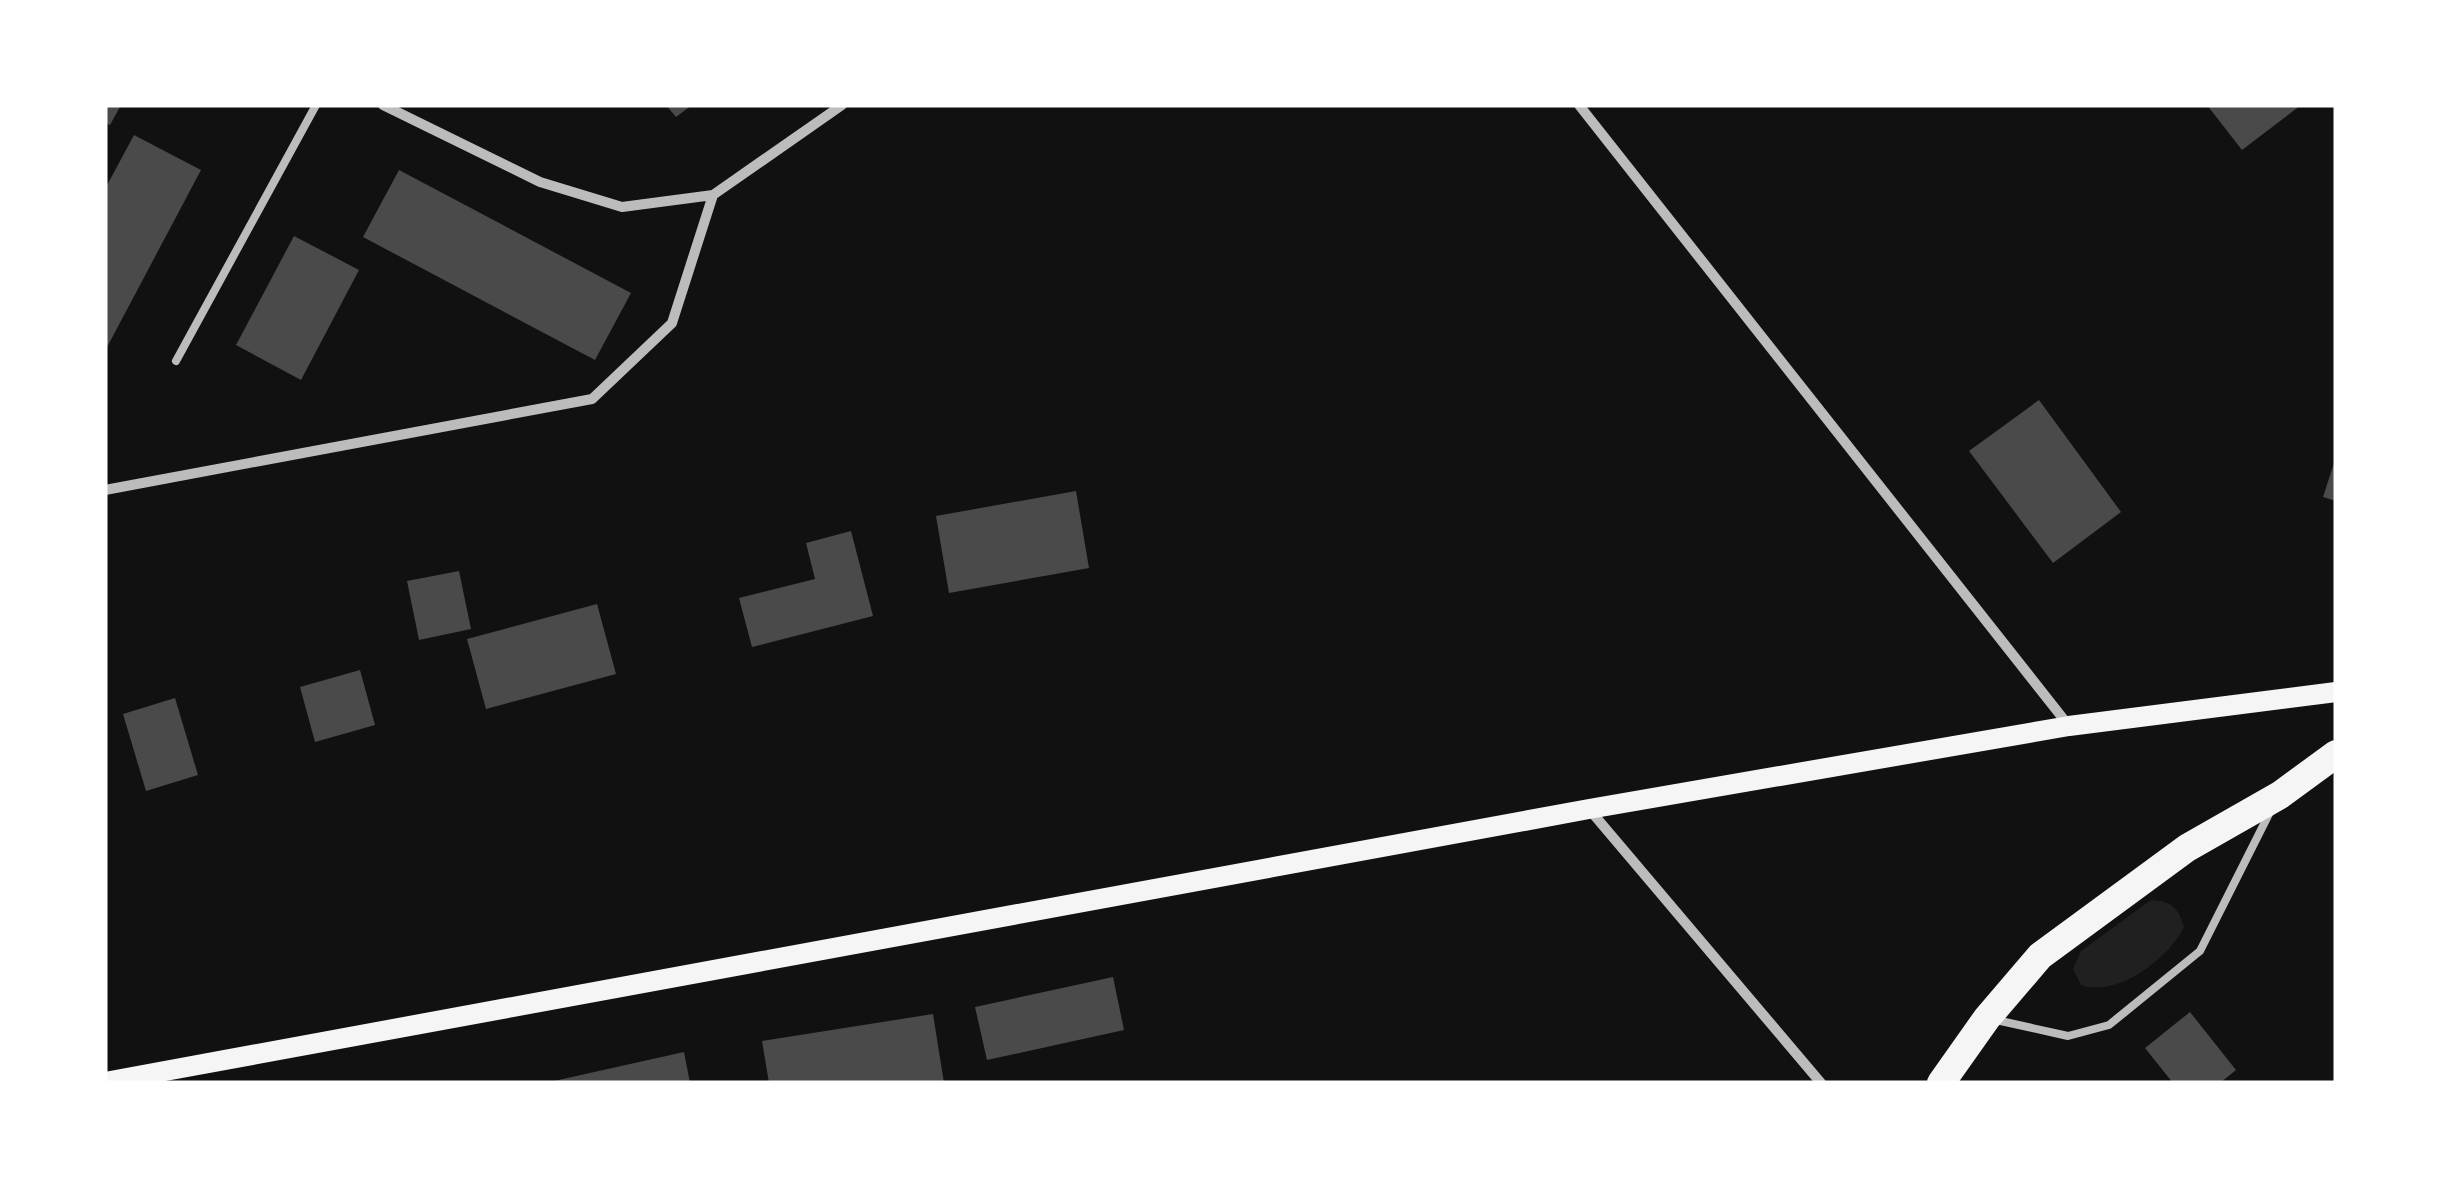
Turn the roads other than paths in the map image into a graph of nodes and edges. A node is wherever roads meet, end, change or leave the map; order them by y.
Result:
1 (316, 105) edge
2 (383, 105) edge
3 (842, 105) edge
4 (1579, 105) edge
5 (713, 195) junction
6 (176, 362) dead end
7 (105, 490) edge
8 (2336, 692) edge
9 (2070, 726) junction
10 (2336, 754) edge
11 (2280, 795) junction
12 (1589, 809) junction
13 (1987, 1018) junction
14 (105, 1082) edge
15 (1821, 1083) edge
16 (1941, 1083) edge

1 - 6 lane
2 - 5 street
3 - 5 street
4 - 9 street
5 - 7 street
8 - 9 main road
9 - 12 main road
10 - 11 highway
11 - 13 highway
11 - 13 lane
12 - 14 main road
12 - 15 street
13 - 16 highway

